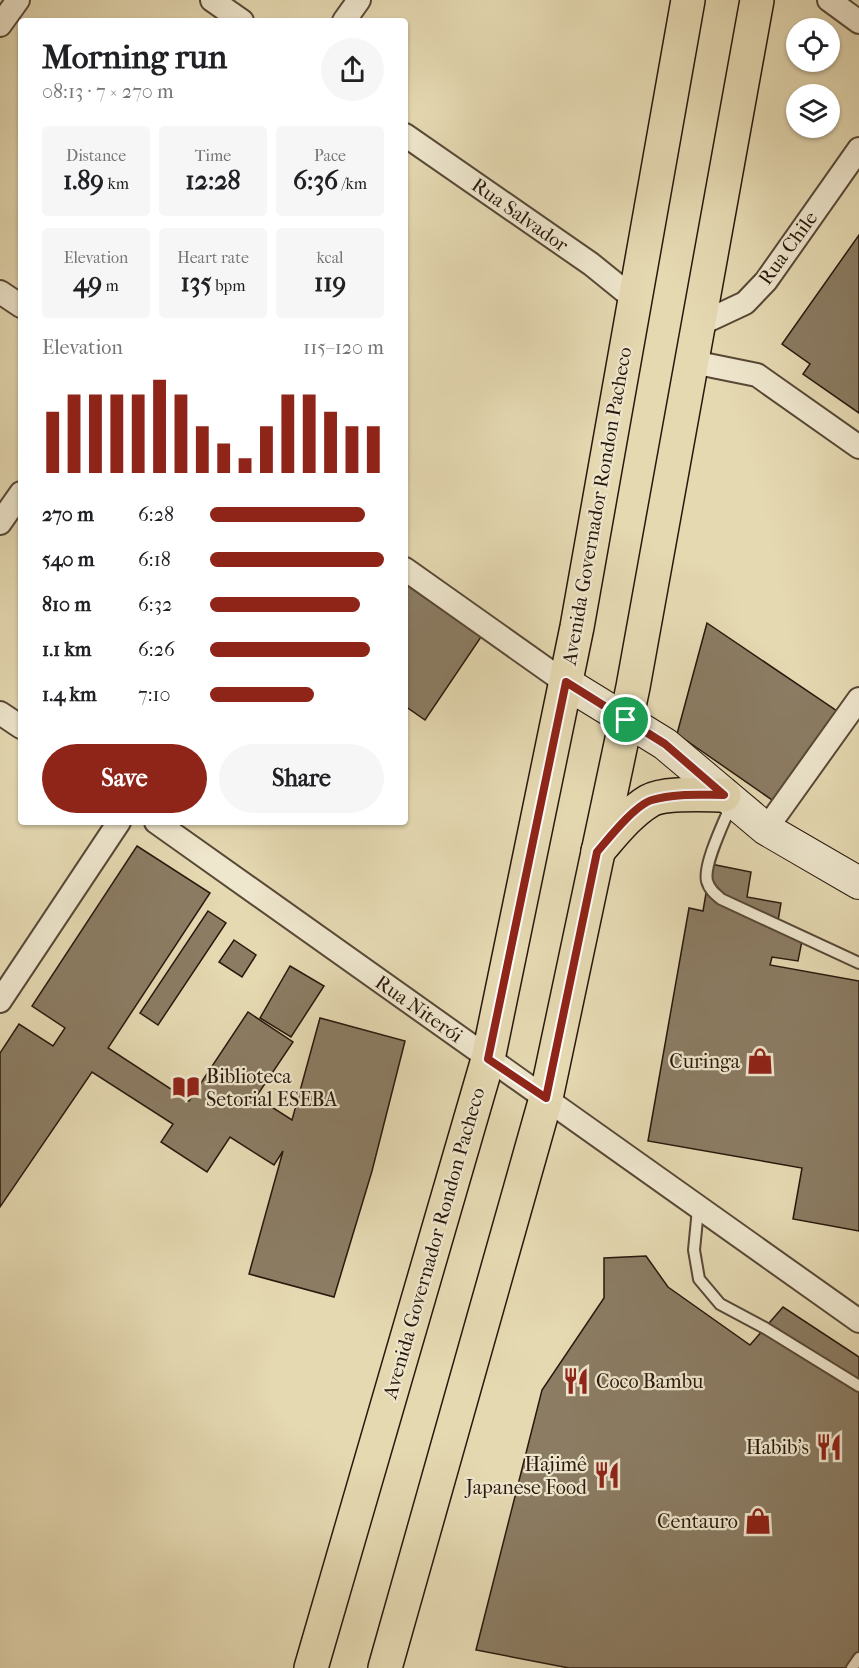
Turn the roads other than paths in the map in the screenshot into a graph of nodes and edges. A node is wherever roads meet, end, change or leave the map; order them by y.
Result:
1 (18, 0) edge
2 (212, 0) edge
3 (359, 0) edge
4 (688, 0) edge
5 (757, 0) edge
6 (829, 0) edge
7 (238, 18) edge
8 (346, 18) edge
9 (859, 22) edge
10 (0, 25) edge
11 (408, 137) edge
12 (859, 149) edge
13 (0, 292) edge
14 (633, 298) junction
15 (18, 304) edge
16 (698, 325) junction
17 (693, 362) junction
18 (859, 447) edge
19 (18, 497) edge
20 (0, 523) edge
21 (408, 571) edge
22 (566, 682) junction
23 (859, 699) edge
24 (0, 713) edge
25 (626, 720) junction
26 (18, 725) edge
27 (728, 799) junction
28 (117, 825) edge
29 (160, 825) edge
30 (766, 829) junction
31 (597, 852) junction
32 (859, 883) edge
33 (859, 963) edge
34 (0, 1001) edge
35 (488, 1059) junction
36 (546, 1098) junction
37 (698, 1209) junction
38 (859, 1321) edge
39 (859, 1386) edge
40 (859, 1658) edge
41 (311, 1668) edge
42 (385, 1668) edge
43 (852, 1668) edge

1 - 10 street
2 - 7 street
3 - 8 street
4 - 14 main road, Avenida Governador Rondon Pacheco
5 - 16 main road
6 - 9 street
11 - 14 street, Rua Salvador
12 - 16 street, Rua Chile
13 - 15 street
14 - 22 main road, Avenida Governador Rondon Pacheco
16 - 17 main road
17 - 18 street
17 - 25 main road
19 - 20 street
21 - 22 street
22 - 25 main road
22 - 35 main road, Avenida Governador Rondon Pacheco
23 - 30 street
24 - 26 street
25 - 27 main road
25 - 31 main road
27 - 30 main road
27 - 31 main road
27 - 33 lane
28 - 34 street
29 - 35 street, Rua Niterói
30 - 32 main road
31 - 36 main road
35 - 36 street, Rua Niterói
35 - 41 main road, Avenida Governador Rondon Pacheco
36 - 37 street, Rua Niterói
36 - 42 main road
37 - 38 street, Rua Niterói
37 - 39 lane
40 - 43 lane

